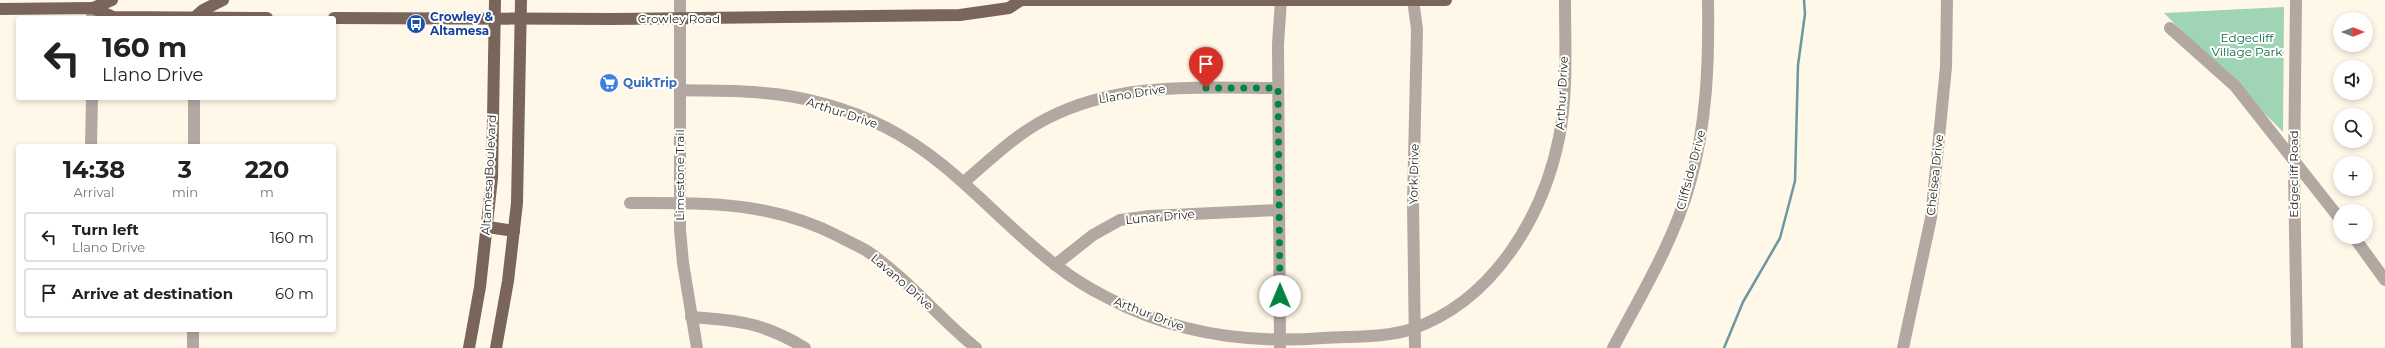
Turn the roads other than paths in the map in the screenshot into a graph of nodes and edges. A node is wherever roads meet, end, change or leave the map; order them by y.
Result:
1 (112, 0) edge
2 (222, 0) edge
3 (495, 0) edge
4 (521, 0) edge
5 (680, 0) edge
6 (1021, 0) edge
7 (1057, 0) edge
8 (1178, 0) edge
9 (1281, 0) edge
10 (1413, 0) edge
11 (1446, 0) edge
12 (1565, 0) edge
13 (1708, 0) edge
14 (1947, 0) edge
15 (2296, 0) edge
16 (0, 9) edge
17 (92, 13) edge
18 (108, 16) edge
19 (196, 16) edge
20 (336, 18) edge
21 (495, 19) junction
22 (521, 19) junction
23 (680, 19) junction
24 (2170, 28) dead end
25 (1278, 88) junction
26 (680, 90) junction
27 (92, 100) edge
28 (194, 100) edge
29 (92, 144) edge
30 (194, 144) edge
31 (2294, 159) junction
32 (964, 182) junction
33 (630, 203) dead end
34 (679, 203) junction
35 (1279, 210) junction
36 (2333, 210) edge
37 (488, 227) junction
38 (514, 231) junction
39 (2359, 244) edge
40 (1055, 265) junction
41 (2385, 280) edge
42 (691, 317) junction
43 (1414, 328) junction
44 (194, 332) edge
45 (1280, 344) edge
46 (193, 348) edge
47 (469, 348) edge
48 (496, 348) edge
49 (697, 348) edge
50 (805, 348) edge
51 (976, 348) edge
52 (1415, 348) edge
53 (1613, 348) edge
54 (1902, 348) edge
55 (2297, 348) edge

1 - 17 main road
2 - 19 main road
3 - 21 main road, Altamesa Boulevard
4 - 22 main road
5 - 23 street, Limestone Trail
6 - 7 main road, Crowley Road
6 - 23 main road, Crowley Road
7 - 8 main road, Crowley Road
8 - 9 main road, Crowley Road
9 - 10 main road, Crowley Road
9 - 25 street
10 - 11 main road, Crowley Road
10 - 43 street, York Drive
12 - 43 street, Arthur Drive
13 - 53 street, Cliffside Drive
14 - 54 street, Chelsea Drive
15 - 31 street, Edgecliff Road
16 - 17 main road
17 - 18 main road
20 - 21 main road, Crowley Road
21 - 22 main road, Crowley Road
21 - 37 main road, Altamesa Boulevard
22 - 23 main road, Crowley Road
22 - 38 main road
23 - 26 street, Limestone Trail
24 - 31 street
25 - 32 street, Llano Drive
25 - 35 street
26 - 32 street, Arthur Drive
26 - 34 street, Limestone Trail
27 - 29 street
28 - 30 street
31 - 36 street
31 - 55 street, Edgecliff Road
32 - 40 street, Arthur Drive
33 - 34 street, Lavano Drive
34 - 42 street, Limestone Trail
34 - 51 street, Lavano Drive
35 - 40 street, Lunar Drive
35 - 45 street
37 - 38 main road
37 - 47 main road, Altamesa Boulevard
38 - 48 main road
39 - 41 street
40 - 45 street, Arthur Drive
42 - 49 street, Limestone Trail
42 - 50 street
43 - 45 street, Arthur Drive
43 - 52 street, York Drive
44 - 46 street

